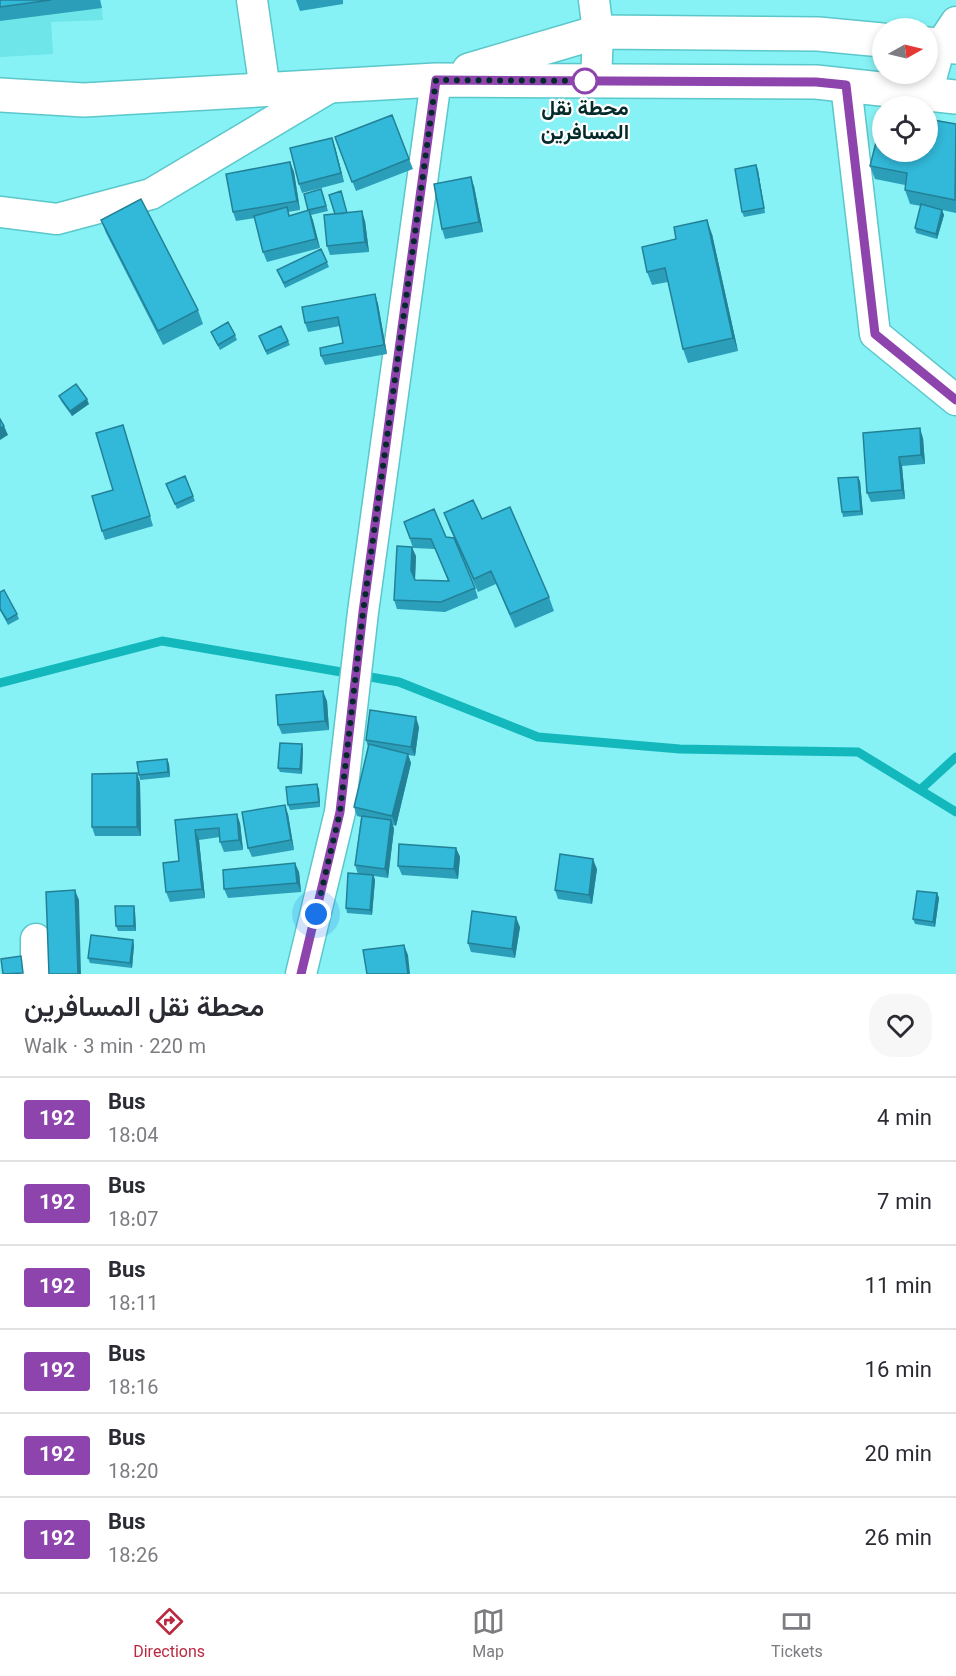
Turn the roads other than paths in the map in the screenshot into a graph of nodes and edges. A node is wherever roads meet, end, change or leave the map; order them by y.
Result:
1 (252, 0) edge
2 (594, 0) edge
3 (598, 32) junction
4 (872, 39) edge
5 (945, 40) edge
6 (436, 80) junction
7 (596, 81) junction
8 (846, 85) junction
9 (332, 86) junction
10 (265, 90) junction
11 (0, 94) edge
12 (942, 95) edge
13 (0, 212) edge
14 (956, 400) edge
15 (36, 939) dead end
16 (36, 974) edge
17 (301, 974) edge

1 - 10 street
2 - 3 street
3 - 4 main road
3 - 6 main road
3 - 7 street
5 - 12 street
6 - 7 main road
6 - 9 main road
6 - 17 street
7 - 8 main road
8 - 12 main road
8 - 14 street
9 - 10 main road
9 - 13 street
10 - 11 main road
15 - 16 street

